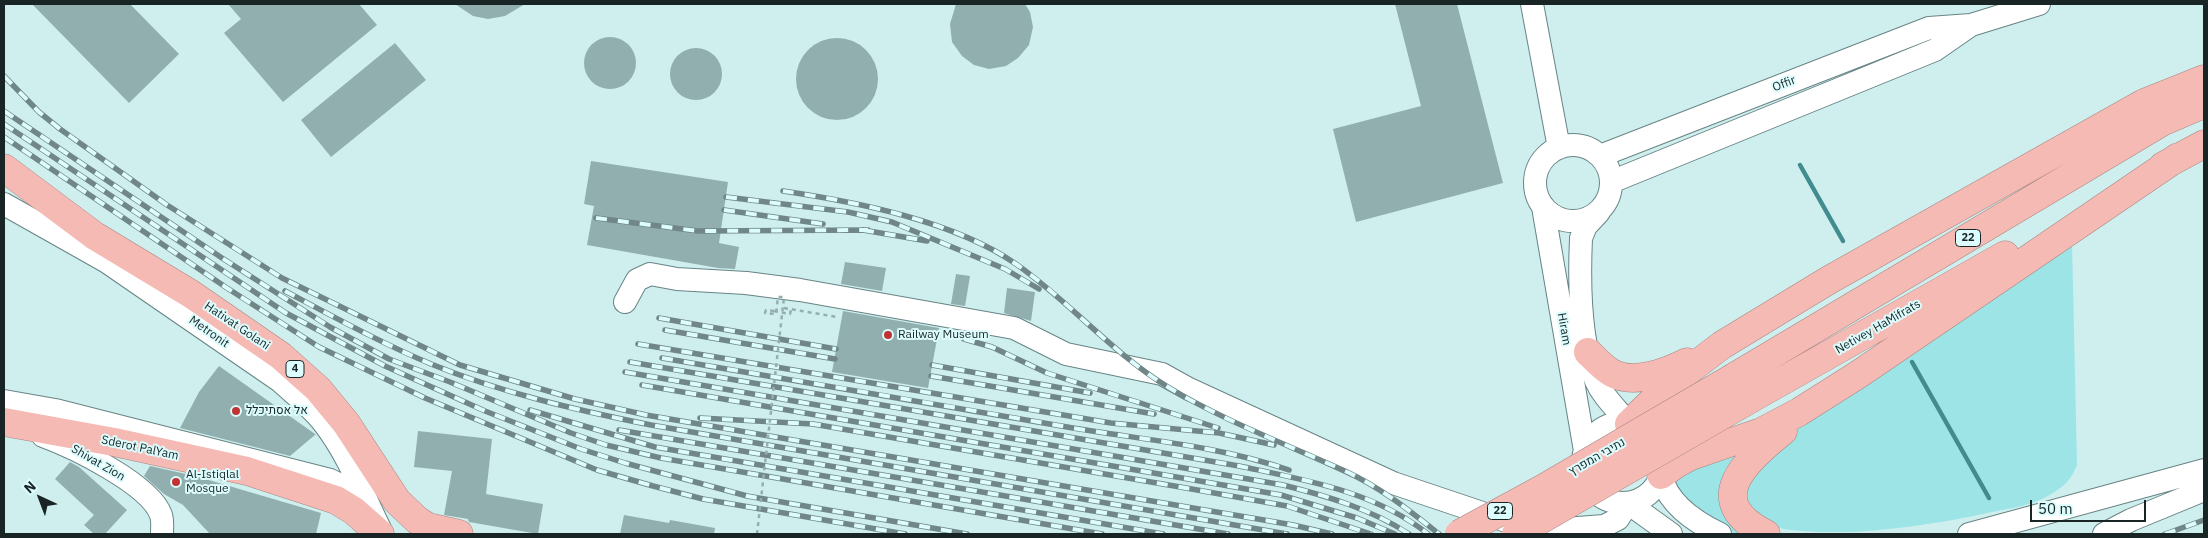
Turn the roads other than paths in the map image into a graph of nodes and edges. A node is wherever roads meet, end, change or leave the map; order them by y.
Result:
1 (1532, 4) edge
2 (2039, 4) edge
3 (1971, 25) junction
4 (2204, 79) edge
5 (2204, 104) edge
6 (2204, 144) edge
7 (1559, 148) junction
8 (1600, 156) junction
9 (2178, 157) junction
10 (4, 168) edge
11 (1611, 182) junction
12 (4, 187) edge
13 (4, 204) edge
14 (1543, 207) junction
15 (1599, 212) junction
16 (95, 236) junction
17 (625, 302) dead end
18 (1722, 345) junction
19 (1588, 352) junction
20 (1858, 374) junction
21 (4, 401) edge
22 (4, 423) edge
23 (1629, 424) junction
24 (1585, 451) junction
25 (2204, 470) edge
26 (1661, 475) junction
27 (2204, 490) edge
28 (1628, 503) junction
29 (369, 507) junction
30 (1996, 528) junction
31 (162, 534) edge
32 (381, 534) edge
33 (395, 534) edge
34 (458, 534) edge
35 (1459, 534) edge
36 (1516, 534) edge
37 (1671, 534) edge
38 (1720, 534) edge
39 (1766, 534) edge
40 (1952, 534) edge
41 (1969, 534) edge
42 (2104, 534) edge

1 - 7 street
2 - 3 street, Offir
3 - 8 street, Offir
3 - 11 street, Offir
4 - 18 highway
5 - 35 highway, נתיבי המפרץ / 22, bridge
6 - 9 highway, Netivey HaMifrats / 22
7 - 8 street
7 - 14 street
8 - 11 street
9 - 20 highway
9 - 36 highway, Netivey HaMifrats / 22, bridge
10 - 16 highway, Hativat Golani / 4
11 - 15 street
12 - 16 highway
13 - 29 street, Metronit
14 - 15 street
14 - 24 street, Hiram
15 - 19 street, Hiram
16 - 34 highway, Hativat Golani / 4
17 - 28 street
18 - 19 highway
18 - 23 highway
19 - 23 street, Hiram
20 - 26 highway
20 - 39 highway
21 - 29 street, Metronit
22 - 31 street, Shivat Zion
22 - 32 highway, Sderot PalYam
23 - 24 street
23 - 26 street
24 - 28 street
25 - 30 street
26 - 28 street
26 - 38 street
27 - 42 street
28 - 37 street
29 - 32 street, Metronit
29 - 33 street, Metronit
30 - 40 street
30 - 41 street

